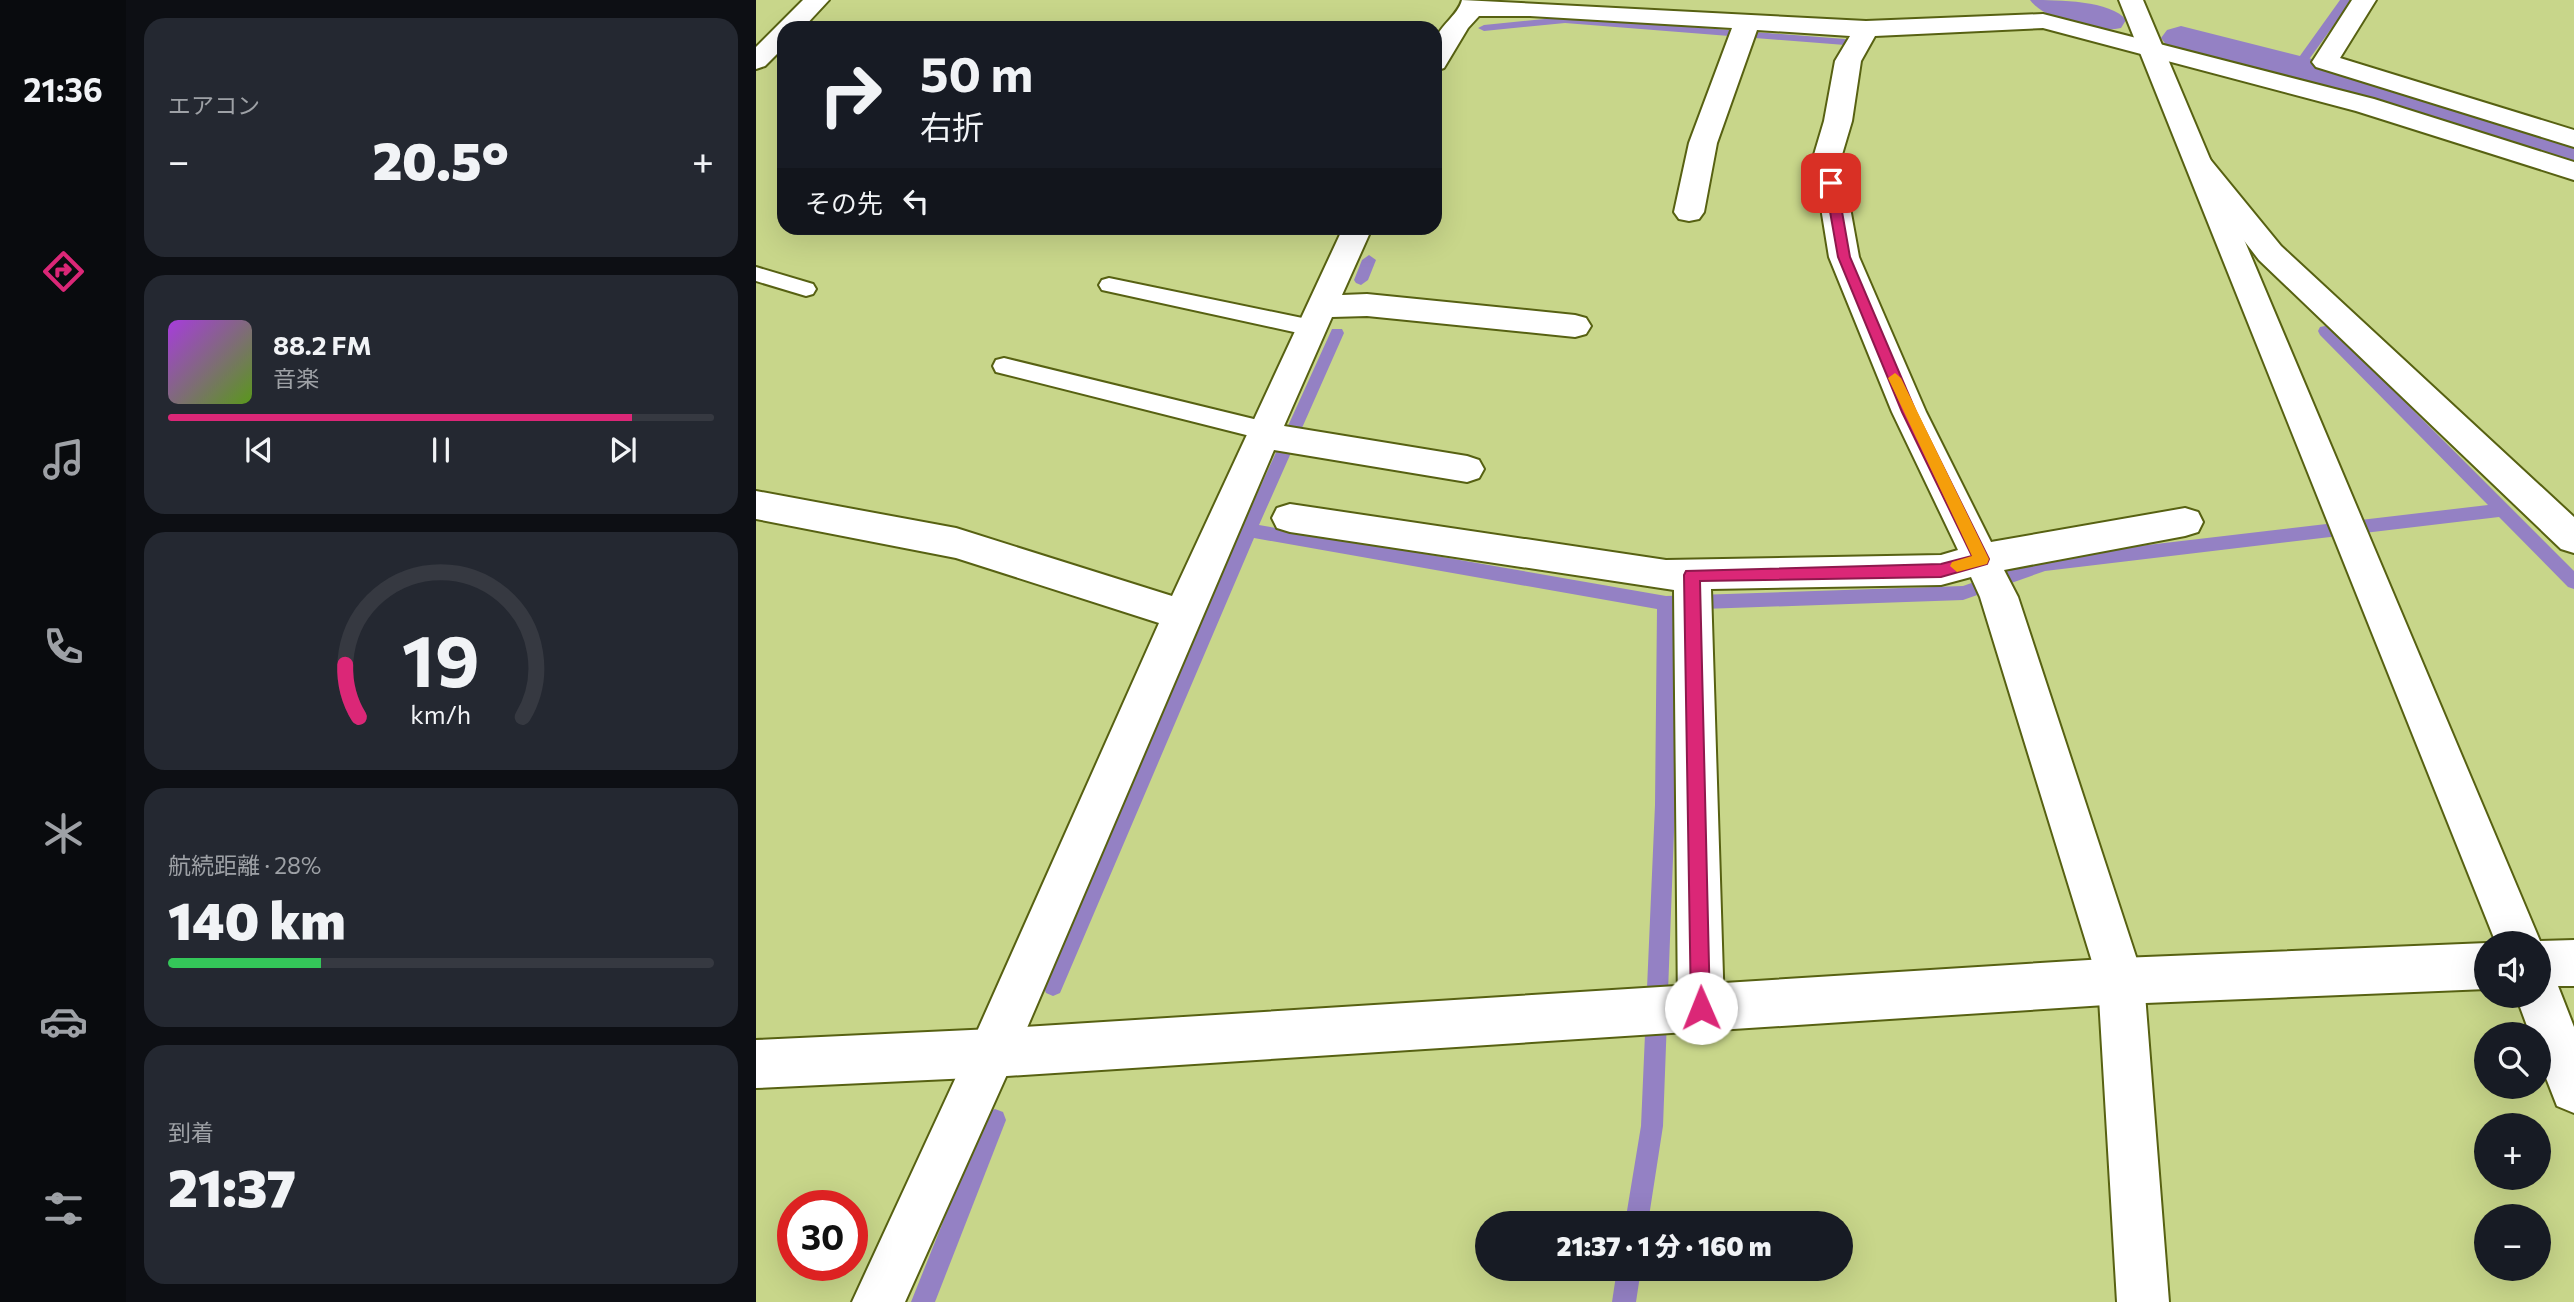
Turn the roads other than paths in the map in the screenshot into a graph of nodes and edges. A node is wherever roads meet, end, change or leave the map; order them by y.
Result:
1 (817, 0) edge
2 (2130, 0) edge
3 (2364, 0) edge
4 (1473, 5) edge
5 (1667, 8) edge
6 (2036, 11) edge
7 (796, 21) edge
8 (1747, 22) junction
9 (1866, 29) junction
10 (777, 40) edge
11 (2152, 48) junction
12 (1442, 52) edge
13 (756, 61) edge
14 (2574, 139) edge
15 (2199, 164) junction
16 (2574, 171) edge
17 (1689, 212) dead end
18 (1354, 235) edge
19 (756, 274) edge
20 (1109, 285) dead end
21 (806, 289) dead end
22 (1317, 318) junction
23 (1576, 326) dead end
24 (1004, 366) dead end
25 (1267, 435) junction
26 (1467, 469) dead end
27 (756, 505) edge
28 (1290, 518) dead end
29 (2185, 522) dead end
30 (2574, 538) edge
31 (1981, 559) junction
32 (1692, 575) junction
33 (1182, 615) junction
34 (2513, 931) edge
35 (2574, 963) edge
36 (2551, 964) edge
37 (2474, 967) edge
38 (2122, 981) junction
39 (2544, 1008) edge
40 (1693, 1009) junction
41 (992, 1053) junction
42 (756, 1064) edge
43 (2574, 1089) edge
44 (878, 1302) edge
45 (2143, 1302) edge

1 - 7 street
2 - 11 street
3 - 14 street
4 - 5 street
4 - 12 street
5 - 8 street
6 - 9 street
6 - 11 street
8 - 9 street
8 - 17 street
9 - 31 street
10 - 13 street
11 - 15 street
11 - 16 street
15 - 30 street
15 - 34 street
18 - 22 street
19 - 21 lane
20 - 22 lane
22 - 23 street
22 - 25 street
24 - 25 lane
25 - 26 street
25 - 33 street
27 - 33 street
28 - 32 street
29 - 31 street
31 - 32 street
31 - 38 street
32 - 40 street
33 - 41 street
35 - 36 street
37 - 38 street
38 - 40 street
38 - 45 street
39 - 43 street
40 - 41 street
41 - 42 street
41 - 44 street

